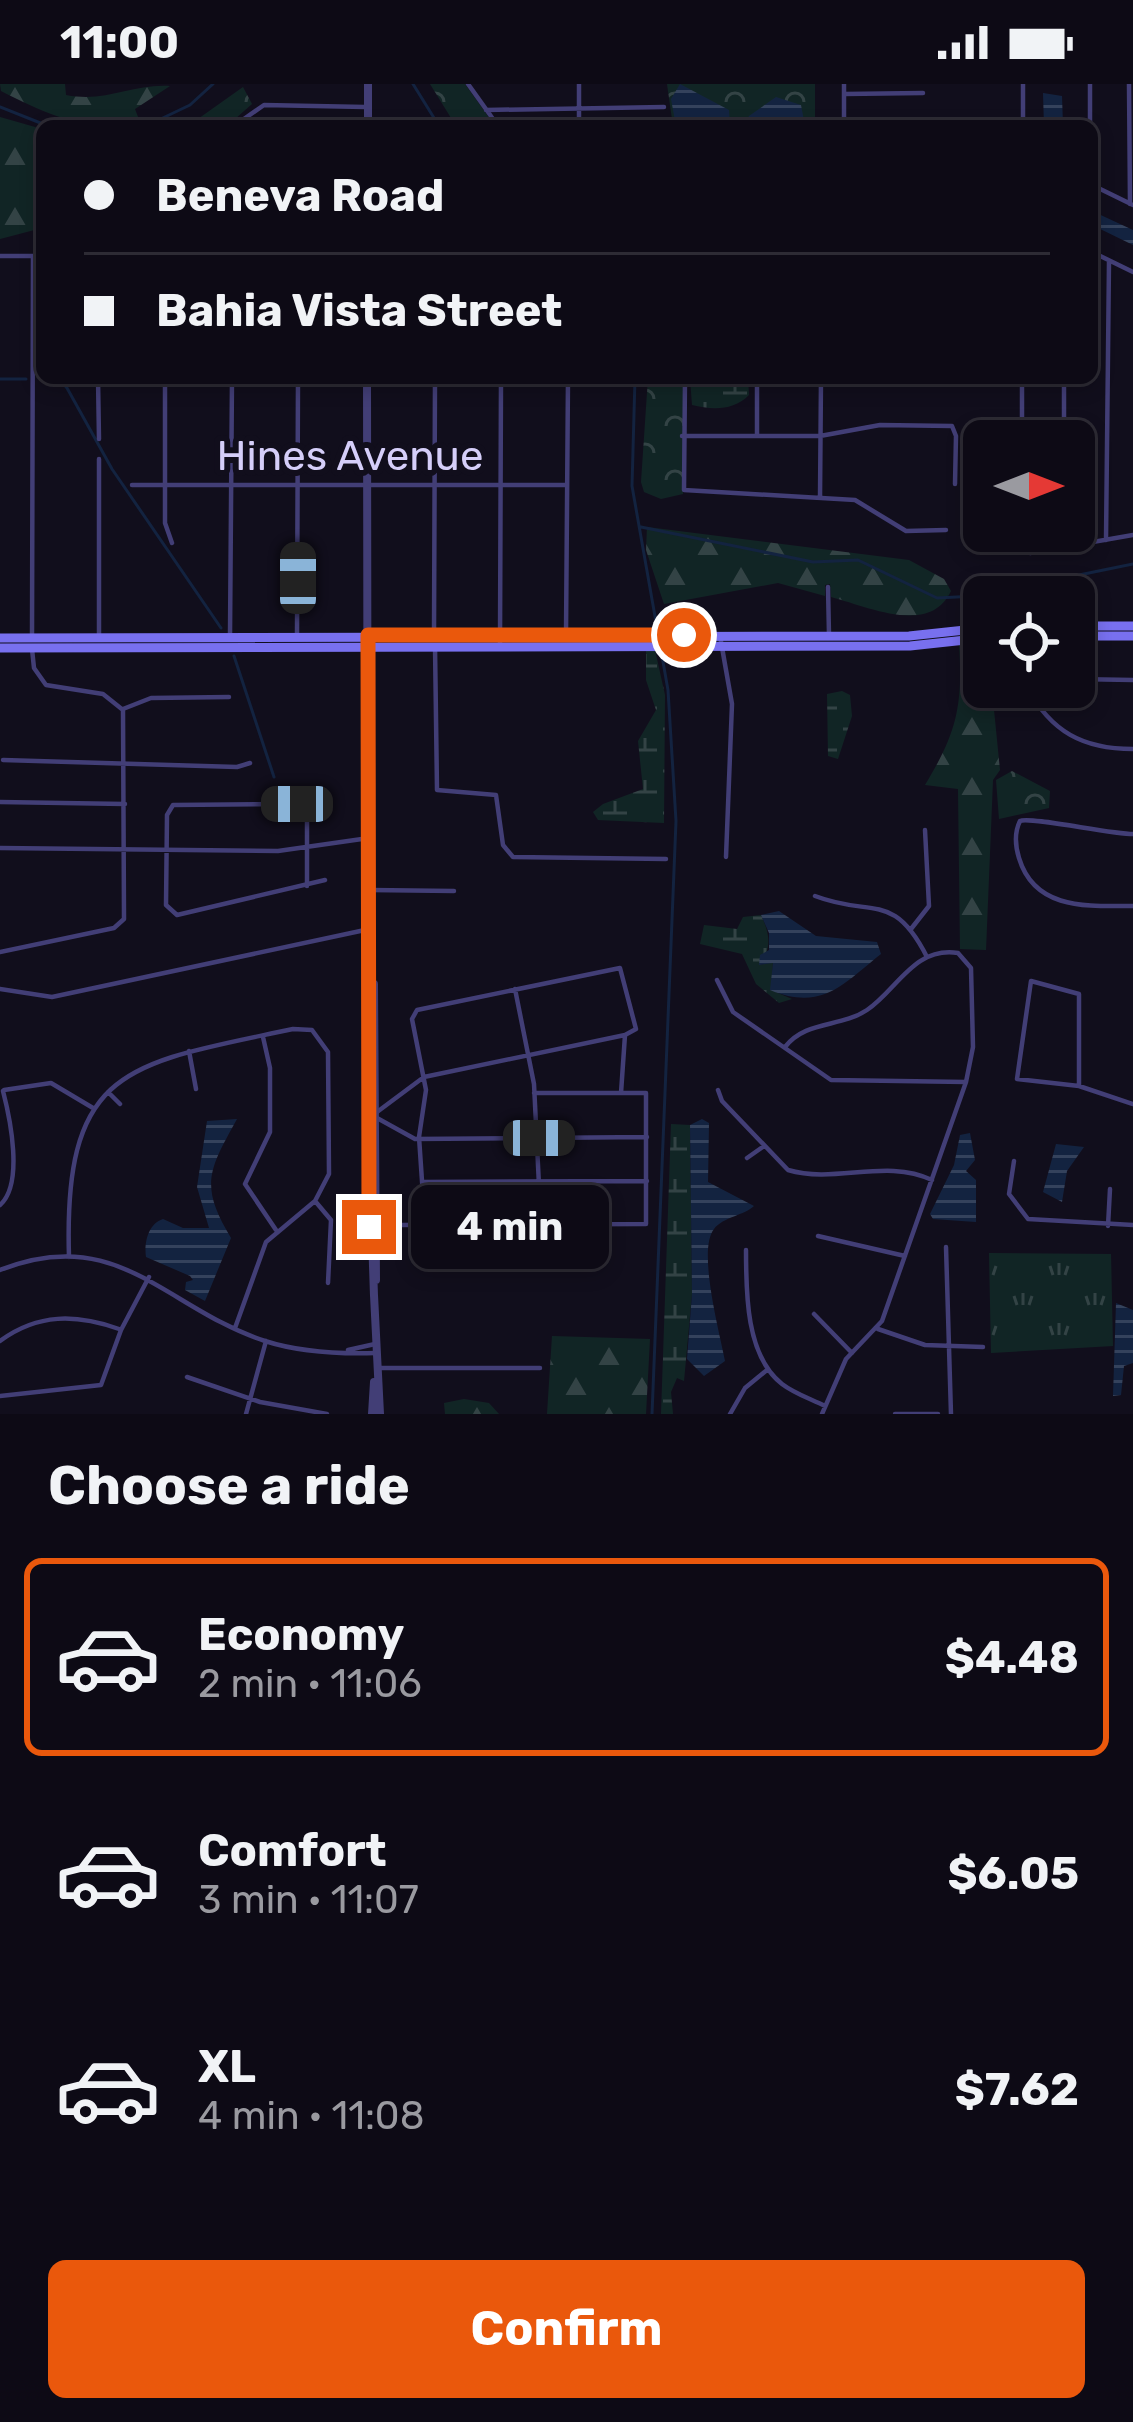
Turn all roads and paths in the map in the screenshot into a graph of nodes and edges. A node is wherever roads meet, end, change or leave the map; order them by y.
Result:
1 (368, 84) edge
2 (468, 84) edge
3 (579, 84) edge
4 (844, 84) edge
5 (1023, 84) edge
6 (1090, 84) edge
7 (1129, 84) edge
8 (923, 93) dead end
9 (844, 94) junction
10 (579, 106) junction
11 (368, 107) junction
12 (664, 107) dead end
13 (486, 110) junction
14 (241, 120) edge
15 (368, 120) edge
16 (494, 120) edge
17 (579, 120) edge
18 (844, 120) edge
19 (1022, 120) edge
20 (1090, 120) edge
21 (1098, 188) edge
22 (1131, 204) edge
23 (1098, 255) edge
24 (0, 256) edge
25 (1109, 261) junction
26 (1133, 272) edge
27 (98, 384) edge
28 (165, 384) edge
29 (232, 384) edge
30 (298, 384) edge
31 (368, 384) edge
32 (435, 384) edge
33 (501, 384) edge
34 (568, 384) edge
35 (685, 384) edge
36 (757, 384) edge
37 (820, 384) edge
38 (1022, 384) edge
39 (1064, 384) edge
40 (1022, 420) edge
41 (1064, 420) edge
42 (682, 436) junction
43 (757, 436) junction
44 (820, 436) junction
45 (99, 439) dead end
46 (99, 459) dead end
47 (955, 484) dead end
48 (132, 485) dead end
49 (164, 485) junction
50 (232, 485) junction
51 (435, 485) junction
52 (501, 485) junction
53 (567, 485) junction
54 (298, 486) junction
55 (368, 486) junction
56 (820, 499) junction
57 (946, 530) dead end
58 (1133, 535) edge
59 (1106, 540) junction
60 (1095, 542) edge
61 (172, 543) dead end
62 (828, 586) dead end
63 (1095, 626) edge
64 (1133, 626) edge
65 (963, 630) edge
66 (297, 635) junction
67 (566, 635) junction
68 (1095, 636) edge
69 (1133, 636) edge
70 (0, 638) edge
71 (963, 638) edge
72 (230, 639) junction
73 (640, 639) junction
74 (368, 640) junction
75 (435, 640) junction
76 (500, 640) junction
77 (720, 640) junction
78 (829, 641) junction
79 (99, 642) junction
80 (32, 643) junction
81 (0, 648) edge
82 (1095, 679) edge
83 (1133, 680) edge
84 (229, 697) dead end
85 (1039, 708) edge
86 (122, 710) junction
87 (1133, 749) edge
88 (2, 760) edge
89 (250, 763) dead end
90 (126, 766) junction
91 (0, 802) edge
92 (125, 804) junction
93 (307, 809) junction
94 (324, 809) dead end
95 (925, 830) dead end
96 (1133, 834) edge
97 (369, 838) junction
98 (307, 845) junction
99 (125, 846) junction
100 (0, 848) edge
101 (167, 850) junction
102 (726, 857) dead end
103 (667, 859) dead end
104 (325, 880) dead end
105 (308, 886) junction
106 (370, 890) junction
107 (454, 891) dead end
108 (815, 896) dead end
109 (1133, 906) edge
110 (371, 929) junction
111 (911, 929) junction
112 (0, 952) edge
113 (927, 957) junction
114 (717, 980) dead end
115 (0, 989) edge
116 (515, 989) junction
117 (625, 1035) junction
118 (262, 1036) junction
119 (784, 1047) junction
120 (188, 1051) junction
121 (529, 1055) junction
122 (424, 1077) junction
123 (966, 1082) junction
124 (1079, 1086) junction
125 (196, 1089) dead end
126 (718, 1090) dead end
127 (1, 1091) edge
128 (108, 1092) junction
129 (534, 1093) junction
130 (621, 1093) junction
131 (120, 1104) dead end
132 (1133, 1104) edge
133 (93, 1108) junction
134 (374, 1115) junction
135 (419, 1137) junction
136 (647, 1137) junction
137 (539, 1138) junction
138 (764, 1146) junction
139 (747, 1158) dead end
140 (1014, 1161) dead end
141 (647, 1180) junction
142 (932, 1180) junction
143 (540, 1181) junction
144 (422, 1182) junction
145 (1110, 1189) dead end
146 (314, 1201) junction
147 (0, 1204) edge
148 (425, 1225) junction
149 (1133, 1225) edge
150 (402, 1226) dead end
151 (541, 1226) junction
152 (1108, 1226) junction
153 (276, 1230) junction
154 (818, 1236) dead end
155 (946, 1247) dead end
156 (746, 1250) dead end
157 (904, 1256) junction
158 (69, 1257) junction
159 (0, 1270) edge
160 (149, 1277) junction
161 (328, 1283) dead end
162 (814, 1315) dead end
163 (235, 1328) junction
164 (878, 1329) junction
165 (121, 1330) junction
166 (0, 1341) edge
167 (266, 1341) junction
168 (952, 1347) junction
169 (983, 1347) dead end
170 (375, 1349) junction
171 (852, 1353) junction
172 (540, 1368) dead end
173 (375, 1369) junction
174 (767, 1370) junction
175 (188, 1377) dead end
176 (0, 1396) edge
177 (248, 1398) junction
178 (823, 1410) edge
179 (246, 1414) edge
180 (326, 1414) edge
181 (376, 1414) edge
182 (730, 1414) edge
183 (896, 1414) edge
184 (938, 1414) edge
185 (951, 1414) edge

1 - 11 street
2 - 13 street
3 - 10 street
4 - 9 street
5 - 19 street
6 - 20 street
7 - 22 street
8 - 9 street
9 - 18 street
10 - 12 street
10 - 13 street
10 - 17 street
11 - 14 street
11 - 15 street
13 - 16 street
21 - 22 street
23 - 25 street
24 - 80 street
25 - 26 street
25 - 59 street
27 - 45 street
28 - 49 street
29 - 50 street
30 - 54 street
31 - 55 street
32 - 51 street
33 - 52 street
34 - 53 street
35 - 42 street
36 - 43 street
37 - 44 street
38 - 40 street
39 - 41 street
42 - 43 street
42 - 56 street
43 - 44 street
44 - 47 street
44 - 56 street
46 - 79 street
48 - 49 street, Hines Avenue
49 - 50 street, Hines Avenue
49 - 61 street
50 - 54 street, Hines Avenue
50 - 72 street
51 - 52 street, Hines Avenue
51 - 55 street, Hines Avenue
51 - 75 street
52 - 53 street, Hines Avenue
52 - 76 street
53 - 67 street
54 - 55 street, Hines Avenue
54 - 66 street
55 - 74 street
56 - 57 street
58 - 59 street
59 - 60 street
62 - 78 street
63 - 64 main road
65 - 78 main road
66 - 72 main road
66 - 74 main road
67 - 73 main road
67 - 76 main road
68 - 69 main road
70 - 80 main road
71 - 78 main road
72 - 74 main road
72 - 79 main road
73 - 76 main road
73 - 77 main road
74 - 75 main road
74 - 97 street
75 - 76 main road
75 - 103 street
77 - 78 main road
77 - 102 street
79 - 80 main road
80 - 81 main road
80 - 86 street
82 - 83 street
84 - 86 street
85 - 87 street
86 - 90 street
88 - 90 street
89 - 90 street
90 - 92 street
91 - 92 street
92 - 99 street
93 - 94 street
93 - 98 street
93 - 101 street
95 - 111 street
96 - 109 street
97 - 98 street
97 - 106 street
98 - 101 street
98 - 105 street
99 - 100 street
99 - 101 street
99 - 112 street
101 - 105 street
104 - 105 street
106 - 107 street
106 - 110 street
108 - 111 street
110 - 115 street
110 - 134 street
111 - 113 street
113 - 119 street
113 - 123 street
114 - 119 street
116 - 117 street
116 - 121 street
116 - 122 street
117 - 121 street
117 - 130 street
118 - 120 street
118 - 146 street
118 - 153 street
119 - 123 street
120 - 125 street
120 - 128 street
121 - 122 street
121 - 129 street
122 - 134 street
122 - 135 street
123 - 142 street
124 - 124 street
124 - 132 street
126 - 138 street
127 - 133 street
127 - 147 street
128 - 131 street
128 - 133 street
129 - 130 street
129 - 137 street
130 - 136 street
133 - 158 street
134 - 135 street
134 - 170 street
135 - 137 street
135 - 144 street
136 - 137 street
136 - 141 street
137 - 143 street
138 - 139 street
138 - 142 street
140 - 152 street
141 - 143 street
141 - 151 street
142 - 157 street
143 - 144 street
143 - 151 street
144 - 148 street
145 - 152 street
146 - 153 street
146 - 161 street
148 - 150 street
148 - 151 street
149 - 152 street
153 - 163 street
154 - 157 street
155 - 168 street
156 - 174 street
157 - 164 street
158 - 159 street
158 - 160 street
160 - 163 street
160 - 165 street
162 - 171 street
163 - 167 street
164 - 168 street
164 - 171 street
165 - 166 street
165 - 176 street
167 - 170 street
167 - 177 street
168 - 169 street
168 - 185 street
170 - 173 street
171 - 178 street
172 - 173 street
173 - 181 street
174 - 178 street
174 - 182 street
175 - 177 street
177 - 179 street
177 - 180 street
183 - 184 street

